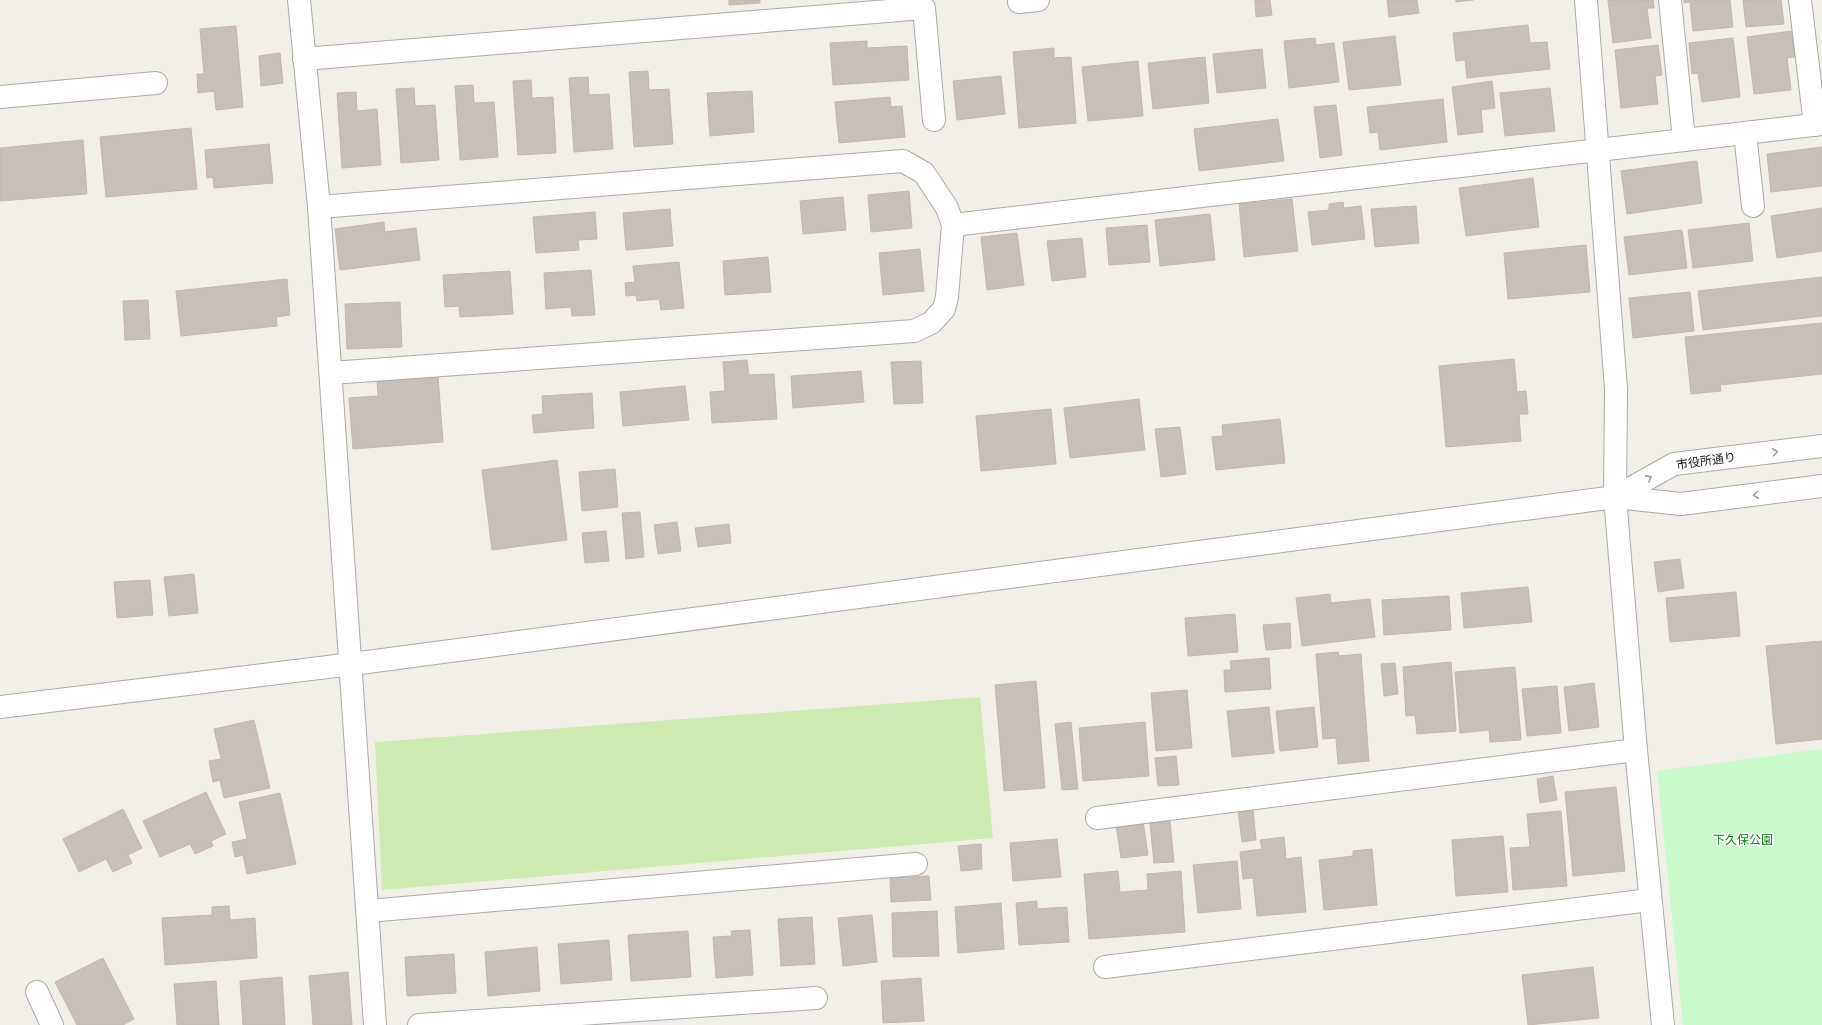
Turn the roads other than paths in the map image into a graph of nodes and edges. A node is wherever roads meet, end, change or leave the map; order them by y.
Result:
1 (299, 0) edge
2 (1586, 0) edge
3 (1670, 0) edge
4 (1800, 0) edge
5 (304, 59) junction
6 (156, 83) dead end
7 (0, 97) edge
8 (934, 120) dead end
9 (1818, 124) edge
10 (1745, 134) junction
11 (1684, 140) junction
12 (1597, 150) junction
13 (1754, 206) dead end
14 (319, 207) junction
15 (953, 225) junction
16 (331, 373) junction
17 (1822, 446) edge
18 (1822, 486) edge
19 (1615, 497) junction
20 (352, 664) junction
21 (0, 707) edge
22 (1636, 750) junction
23 (1097, 818) dead end
24 (916, 864) dead end
25 (1650, 900) junction
26 (368, 911) junction
27 (1105, 967) dead end
28 (37, 992) dead end
29 (816, 998) dead end
30 (52, 1025) edge
31 (375, 1025) edge
32 (419, 1025) edge
33 (1663, 1025) edge

1 - 5 street
2 - 12 street
3 - 11 street
4 - 9 street
5 - 8 street
5 - 14 street
6 - 7 street
9 - 10 street
10 - 11 street
10 - 13 street
11 - 12 street
12 - 15 street
12 - 19 street
14 - 15 street
14 - 16 street
15 - 16 street
16 - 20 street
19 -> 17 street, 市役所通り
18 -> 19 street
19 - 20 street
19 - 22 street
20 - 21 street
20 - 26 street
22 - 23 street
22 - 25 street
24 - 26 street
25 - 27 street
25 - 33 street
26 - 31 street
28 - 30 street
29 - 32 street

